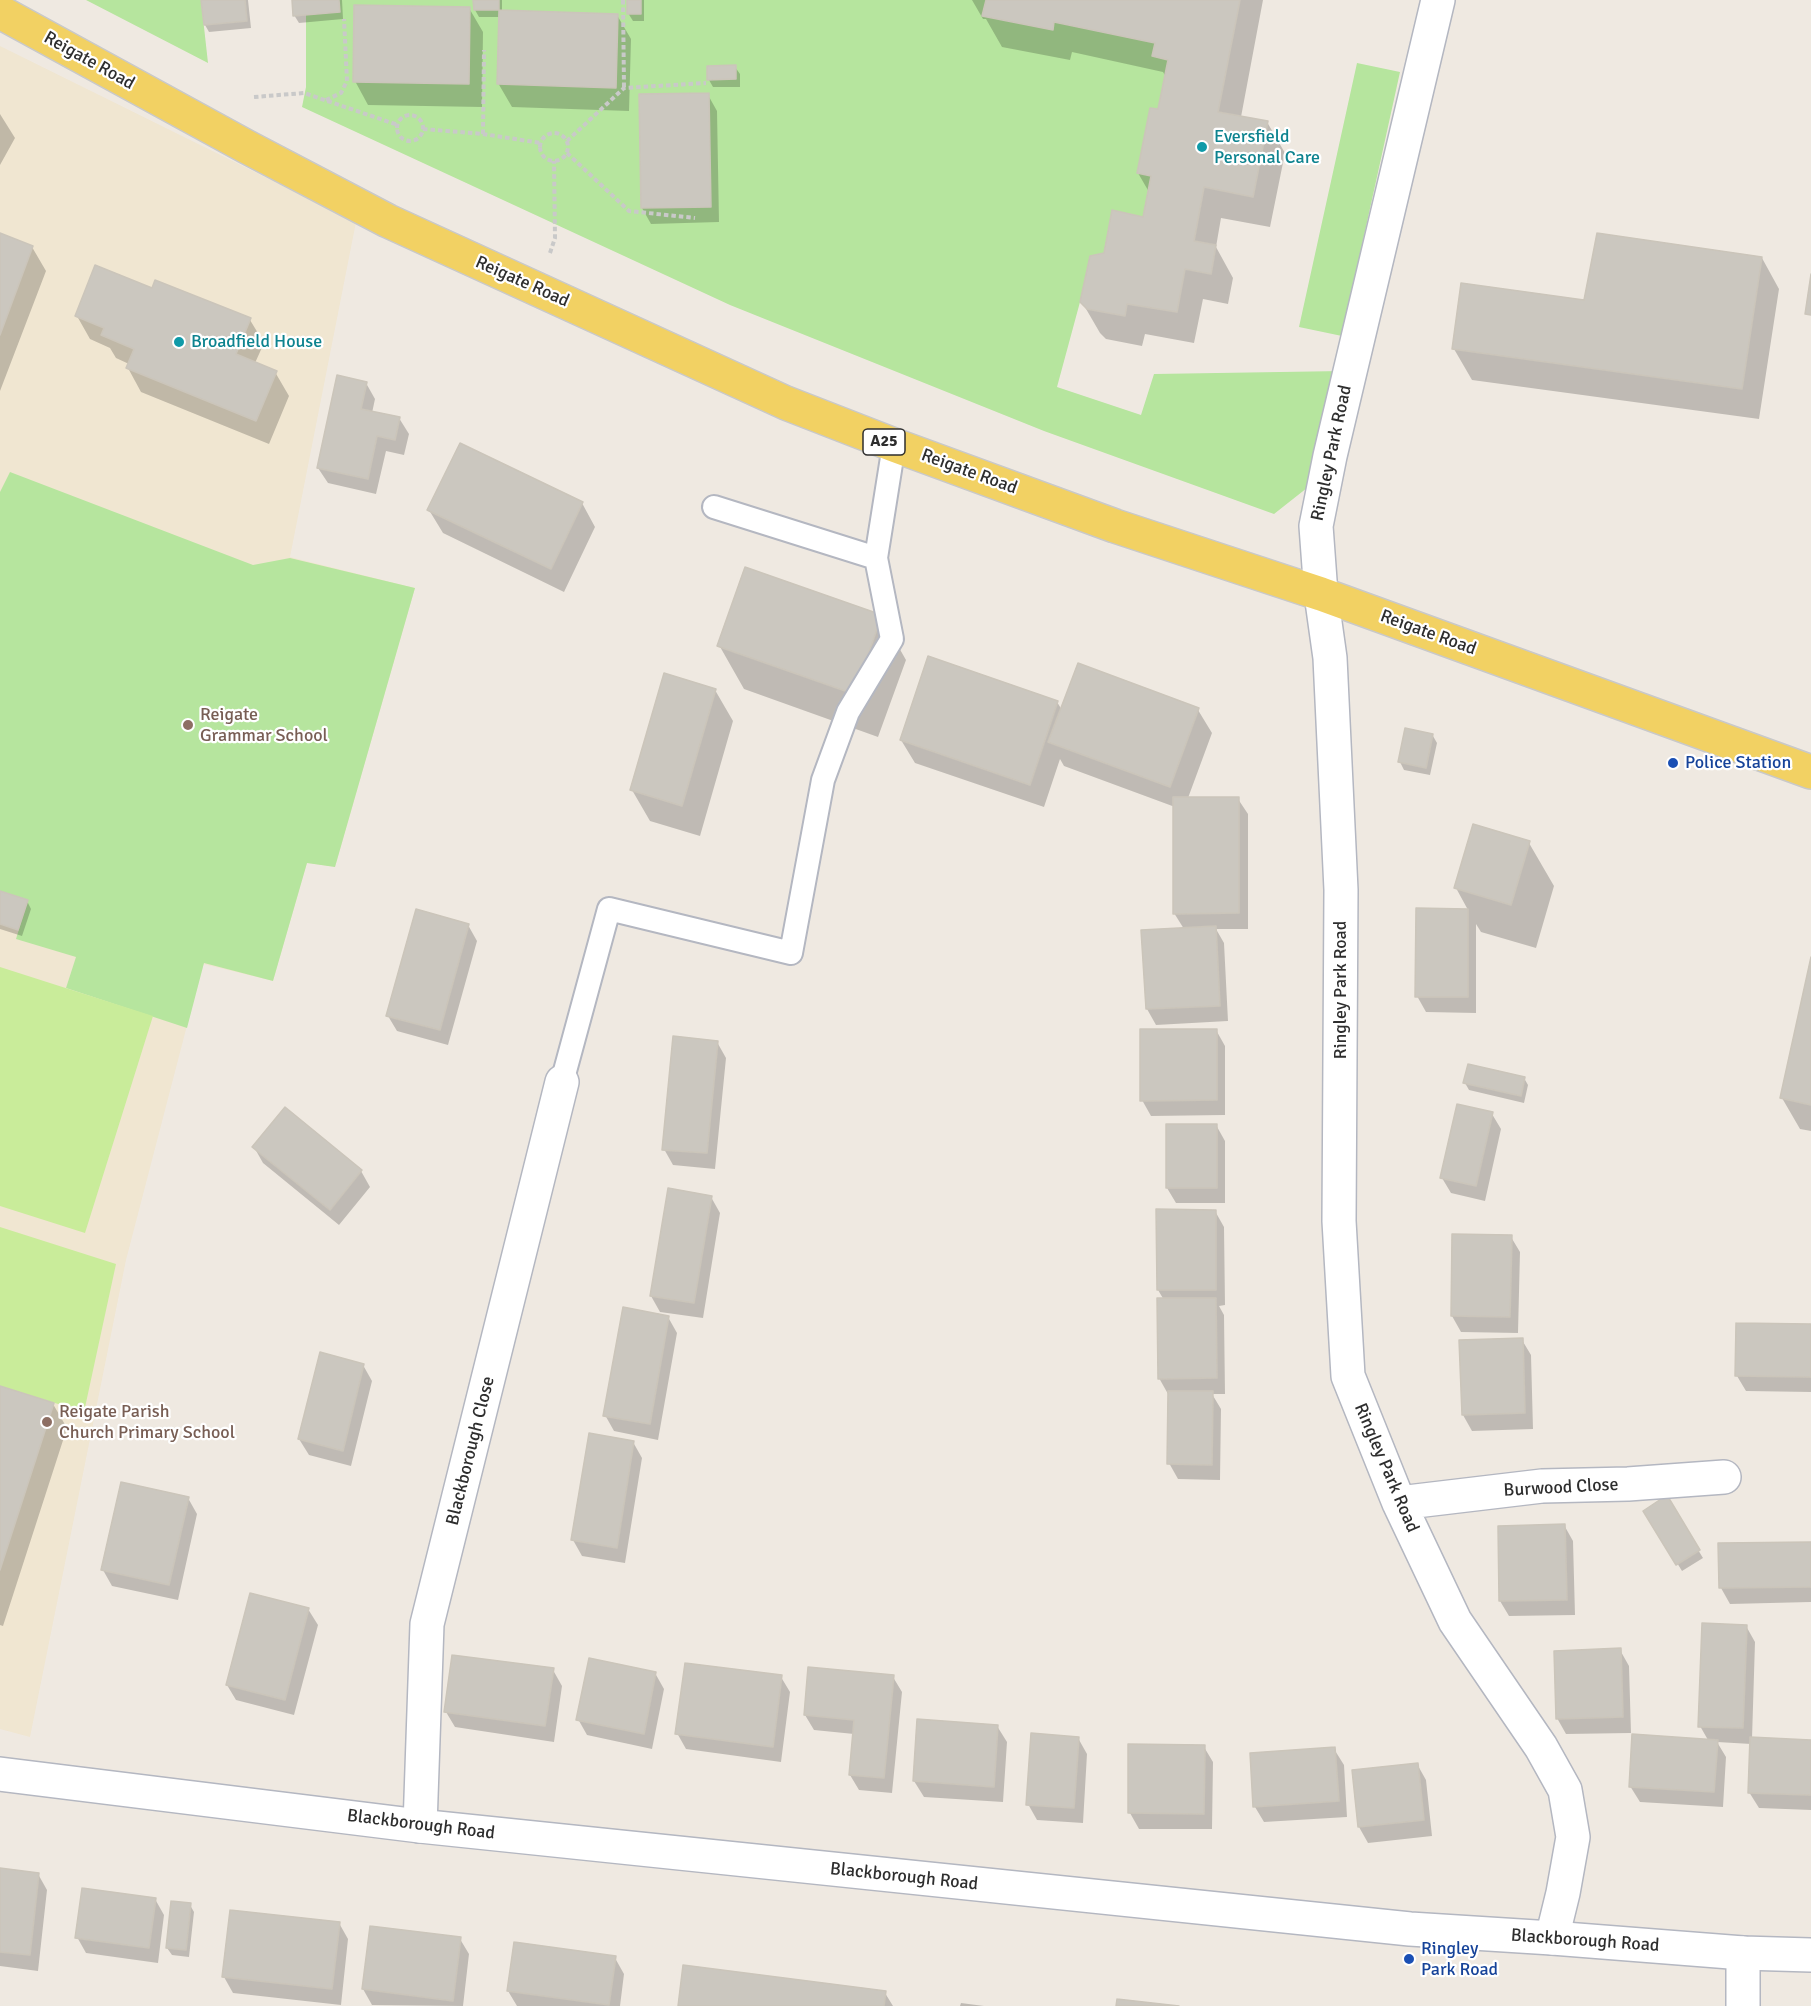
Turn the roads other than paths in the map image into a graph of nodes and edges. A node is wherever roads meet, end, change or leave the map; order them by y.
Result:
1 (1438, 0) edge
2 (0, 12) edge
3 (894, 446) junction
4 (714, 507) dead end
5 (876, 558) junction
6 (1321, 594) junction
7 (1811, 772) edge
8 (562, 1082) joint
9 (1724, 1477) dead end
10 (1399, 1503) junction
11 (0, 1774) edge
12 (420, 1826) junction
13 (1552, 1938) junction
14 (1743, 1953) junction
15 (1811, 1955) edge
16 (1743, 2006) edge

1 - 6 street, Ringley Park Road
2 - 3 main road, Reigate Road / A25
3 - 5 lane
3 - 6 main road, Reigate Road / A25
4 - 5 lane
5 - 8 lane
6 - 7 main road, Reigate Road / A25
6 - 10 street, Ringley Park Road
8 - 12 street, Blackborough Close
9 - 10 street, Burwood Close
10 - 13 street, Ringley Park Road
11 - 12 street, Blackborough Road
12 - 13 street, Blackborough Road
13 - 14 street, Blackborough Road
14 - 15 street, Blackborough Road
14 - 16 street

